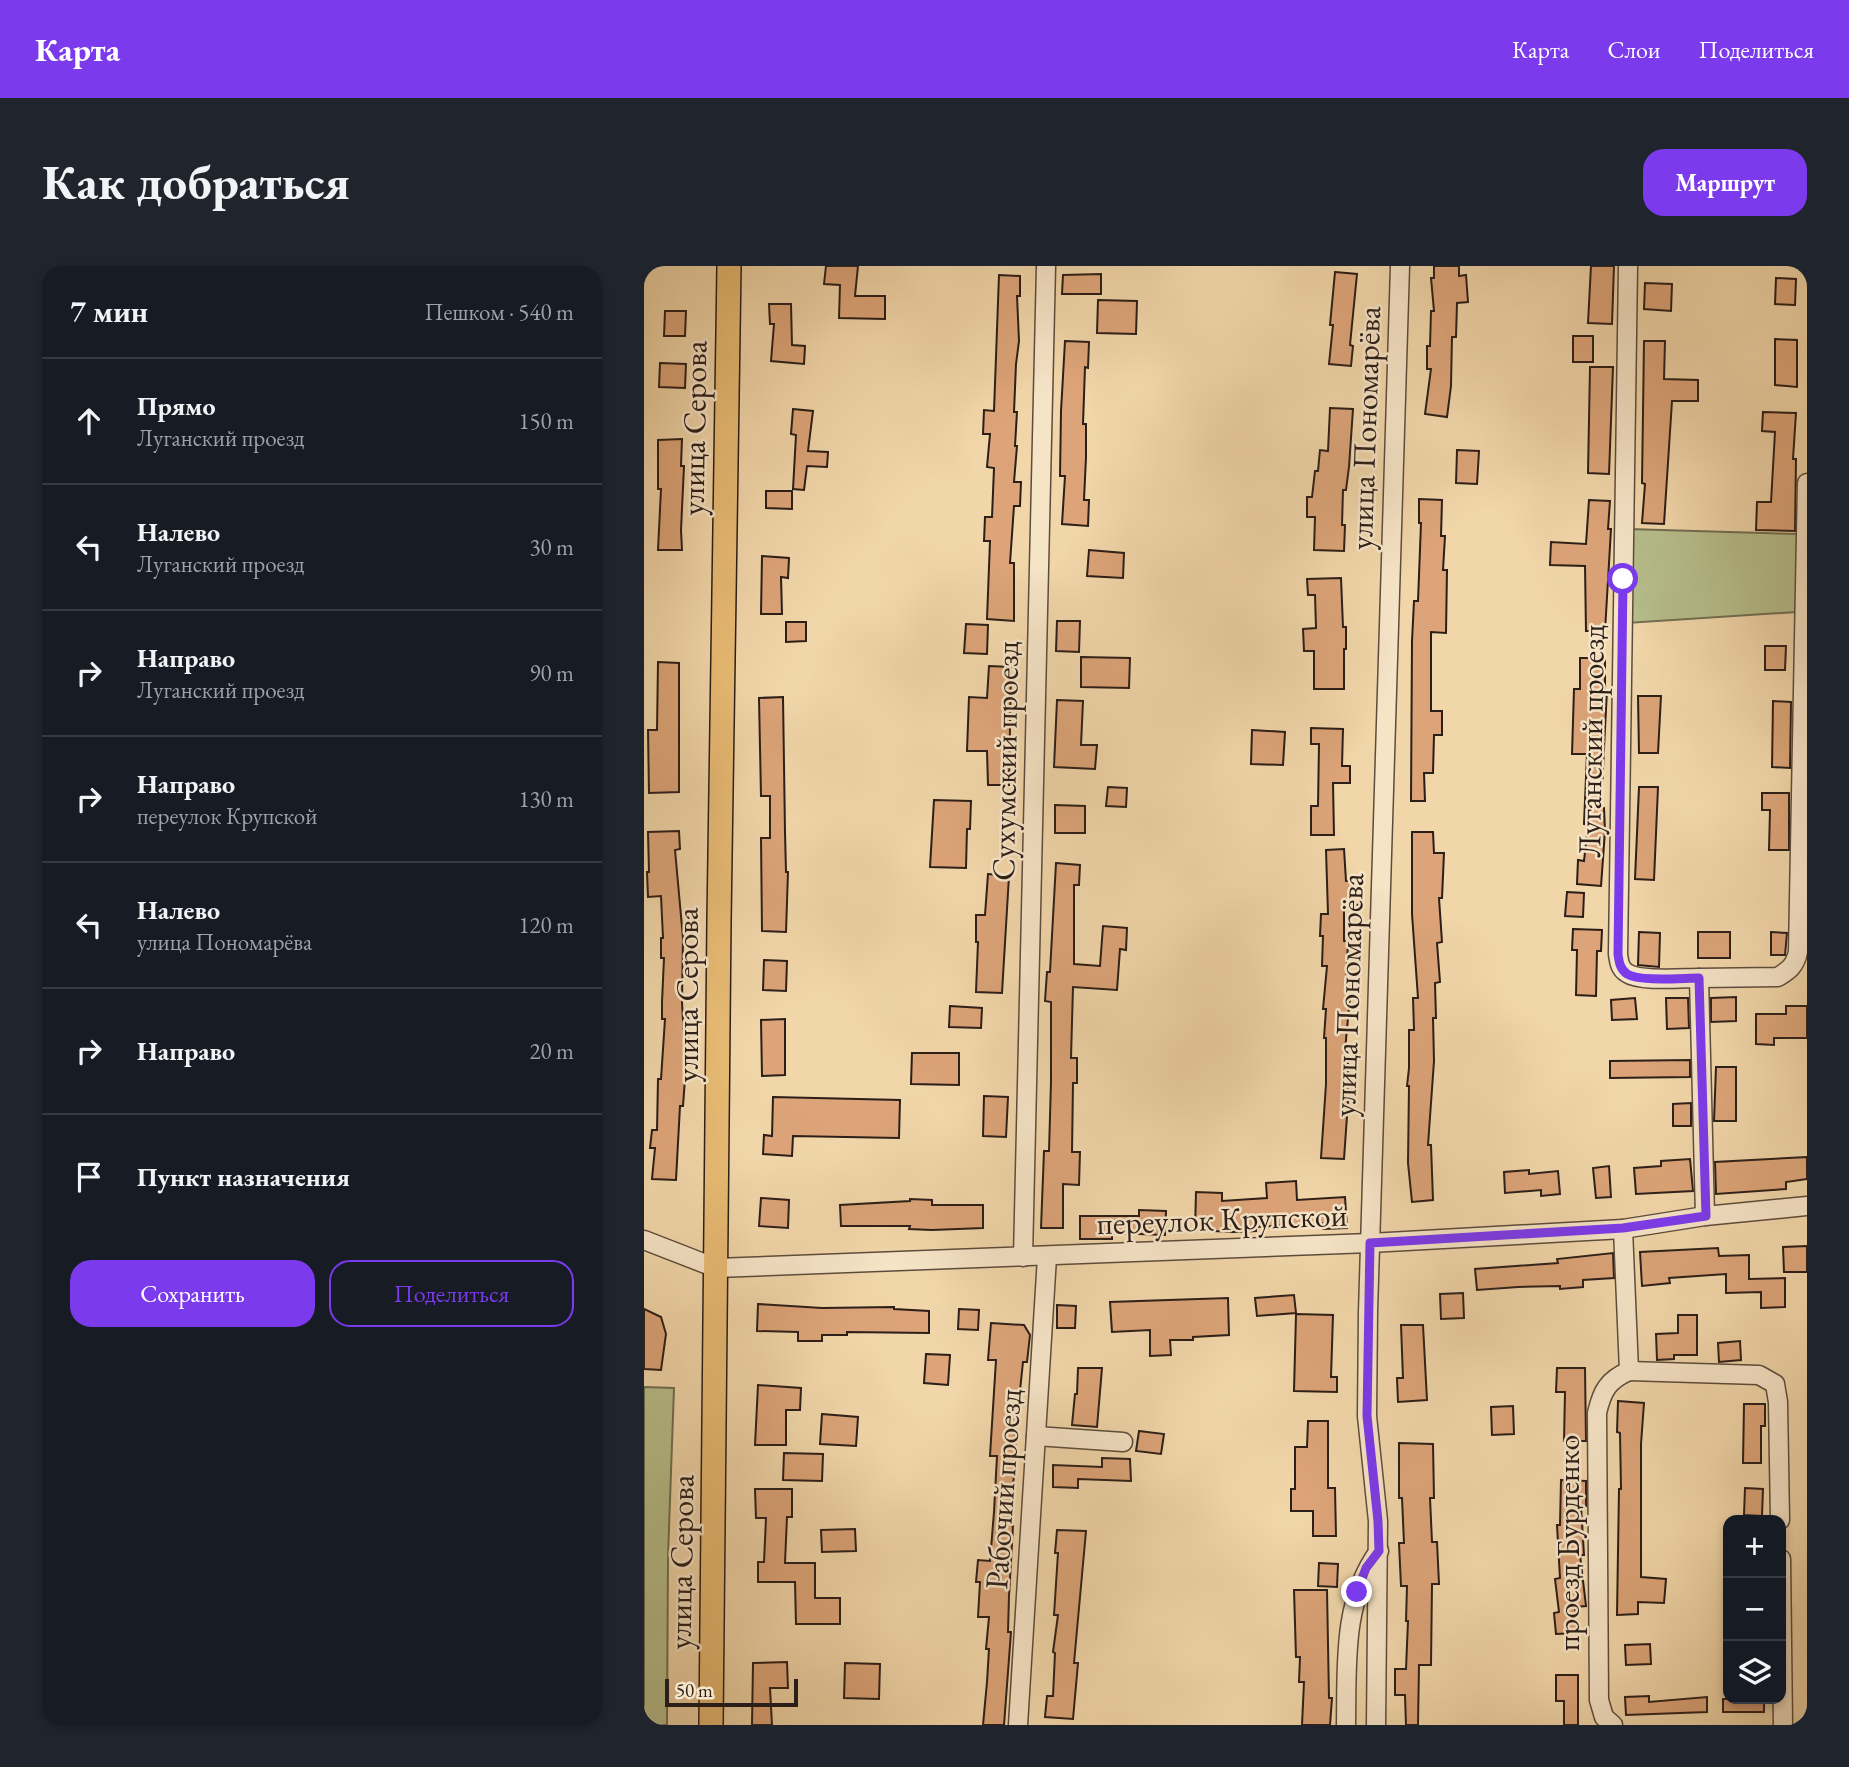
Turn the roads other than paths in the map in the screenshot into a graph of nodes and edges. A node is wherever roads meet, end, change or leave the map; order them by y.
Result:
1 (729, 266) edge
2 (1046, 266) edge
3 (1400, 266) edge
4 (1628, 266) edge
5 (1807, 483) edge
6 (1699, 978) junction
7 (1807, 1206) edge
8 (1706, 1216) junction
9 (1623, 1228) junction
10 (644, 1240) edge
11 (1370, 1243) junction
12 (1023, 1257) junction
13 (1047, 1257) junction
14 (716, 1268) junction
15 (1629, 1371) junction
16 (1036, 1436) junction
17 (1123, 1442) dead end
18 (1780, 1515) edge
19 (1379, 1551) junction
20 (1781, 1578) edge
21 (711, 1725) edge
22 (1018, 1725) edge
23 (1346, 1725) edge
24 (1376, 1725) edge
25 (1613, 1725) edge
26 (1783, 1725) edge

1 - 14 main road, улица Серова
2 - 12 street, Сухумский проезд
3 - 11 street, улица Пономарёва
4 - 6 street, Луганский проезд
5 - 6 street, Луганский проезд
6 - 8 street
7 - 8 street, переулок Крупской
8 - 9 street, переулок Крупской
9 - 11 street, переулок Крупской
9 - 15 street
10 - 14 street, переулок Крупской
11 - 13 street, переулок Крупской
11 - 19 street, улица Пономарёва
12 - 13 street, переулок Крупской
12 - 14 street, переулок Крупской
13 - 16 street, Рабочий проезд
14 - 21 main road, улица Серова
15 - 18 street
15 - 25 street, проезд Бурденко
16 - 17 street
16 - 22 street, Рабочий проезд
19 - 23 street
19 - 24 street, улица Пономарёва
20 - 26 street

